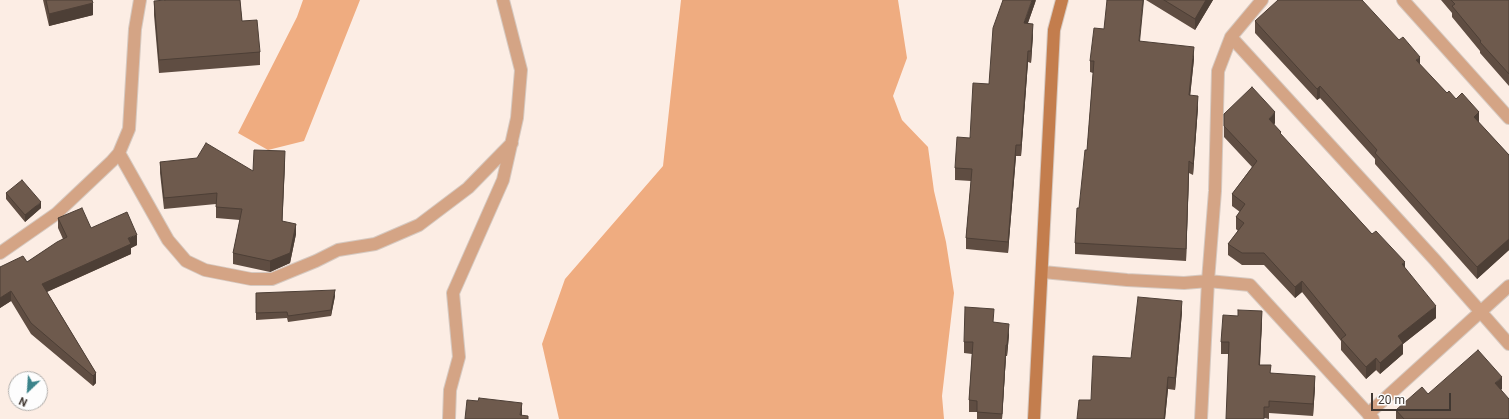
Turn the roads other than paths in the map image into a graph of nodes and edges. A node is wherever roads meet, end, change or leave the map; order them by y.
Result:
1 (140, 0) edge
2 (503, 0) edge
3 (1062, 0) edge
4 (1262, 0) edge
5 (1403, 0) edge
6 (1231, 37) junction
7 (1509, 118) edge
8 (512, 143) junction
9 (118, 153) junction
10 (0, 254) edge
11 (1043, 272) junction
12 (1208, 280) junction
13 (1509, 286) edge
14 (1480, 312) junction
15 (1509, 344) edge
16 (1370, 416) edge
17 (449, 419) edge
18 (1034, 419) edge
19 (1201, 419) edge

1 - 9 street
2 - 8 street
3 - 11 street
4 - 6 street
5 - 7 street
6 - 12 street
6 - 14 street
8 - 9 street
8 - 17 street
9 - 10 street
11 - 12 street
11 - 18 street
12 - 16 street
12 - 19 street
13 - 14 street
14 - 15 street
14 - 16 street

